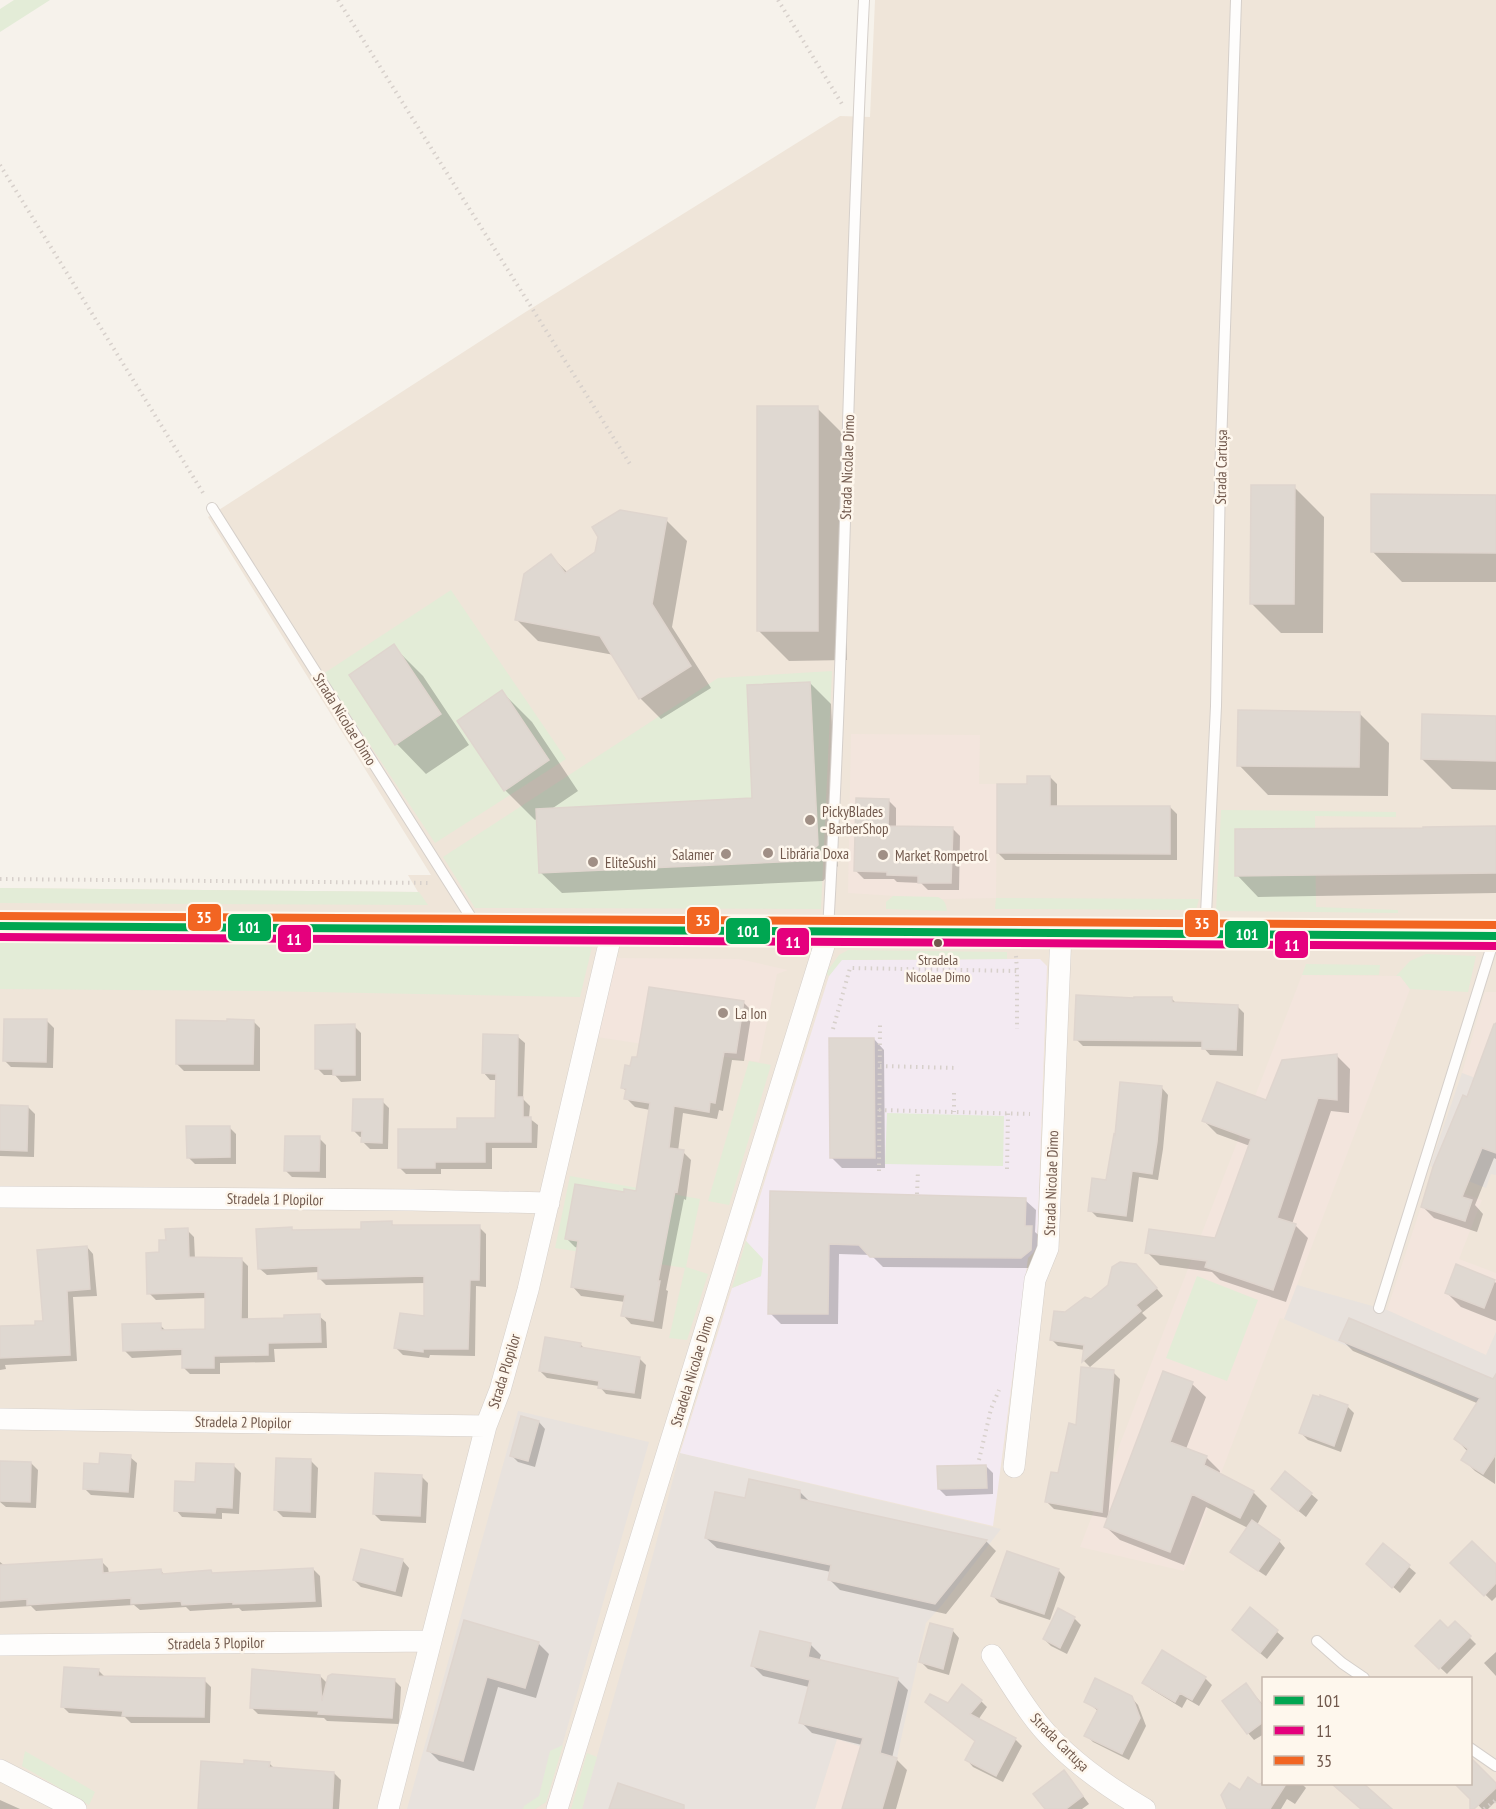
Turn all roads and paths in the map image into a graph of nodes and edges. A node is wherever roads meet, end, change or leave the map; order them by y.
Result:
1 (338, 0) edge
2 (778, 0) edge
3 (864, 0) edge
4 (1236, 0) edge
5 (857, 129) junction
6 (0, 165) edge
7 (630, 464) dead end
8 (212, 508) joint
9 (1, 878) edge
10 (448, 883) junction
11 (0, 926) edge
12 (478, 930) junction
13 (612, 931) junction
14 (828, 933) junction
15 (1061, 933) junction
16 (1205, 935) junction
17 (1495, 936) edge
18 (880, 1025) dead end
19 (833, 1029) dead end
20 (1017, 1029) dead end
21 (880, 1066) junction
22 (958, 1068) dead end
23 (954, 1093) dead end
24 (879, 1110) junction
25 (954, 1112) junction
26 (1008, 1113) junction
27 (1030, 1114) dead end
28 (1007, 1169) dead end
29 (918, 1170) dead end
30 (879, 1171) dead end
31 (917, 1194) dead end
32 (0, 1197) edge
33 (549, 1203) junction
34 (1379, 1308) dead end
35 (0, 1419) edge
36 (486, 1426) junction
37 (1014, 1467) dead end
38 (431, 1641) junction
39 (1317, 1641) dead end
40 (0, 1645) edge
41 (992, 1655) dead end
42 (1362, 1677) edge
43 (1472, 1749) edge
44 (1496, 1766) edge
45 (0, 1770) edge
46 (1496, 1800) edge
47 (76, 1809) edge
48 (387, 1809) edge
49 (556, 1809) edge
50 (1145, 1809) edge
51 (1484, 1809) edge

1 - 7 path
2 - 5 path
3 - 5 lane, Strada Nicolae Dimo
4 - 16 lane, Strada Cartușa
5 - 14 lane, Strada Nicolae Dimo
6 - 8 path
8 - 10 lane, Strada Nicolae Dimo
9 - 10 path
10 - 12 lane, Strada Nicolae Dimo
11 - 12 street
12 - 13 street
13 - 14 street
13 - 33 street, Strada Plopilor
14 - 15 street
14 - 49 street, Stradela Nicolae Dimo
15 - 16 street
15 - 37 street, Strada Nicolae Dimo
16 - 17 street
17 - 34 lane
18 - 21 path
19 - 20 path
21 - 22 path
21 - 24 path
23 - 25 path
24 - 25 path
24 - 30 path
25 - 26 path
26 - 27 path
26 - 28 path
29 - 31 path
32 - 33 street, Stradela 1 Plopilor
33 - 36 street, Strada Plopilor
35 - 36 street, Stradela 2 Plopilor
36 - 38 street, Strada Plopilor
38 - 40 street, Stradela 3 Plopilor
38 - 48 street, Strada Plopilor
39 - 42 lane
41 - 50 street, Strada Cartușa
43 - 44 lane
45 - 47 street
46 - 51 path

